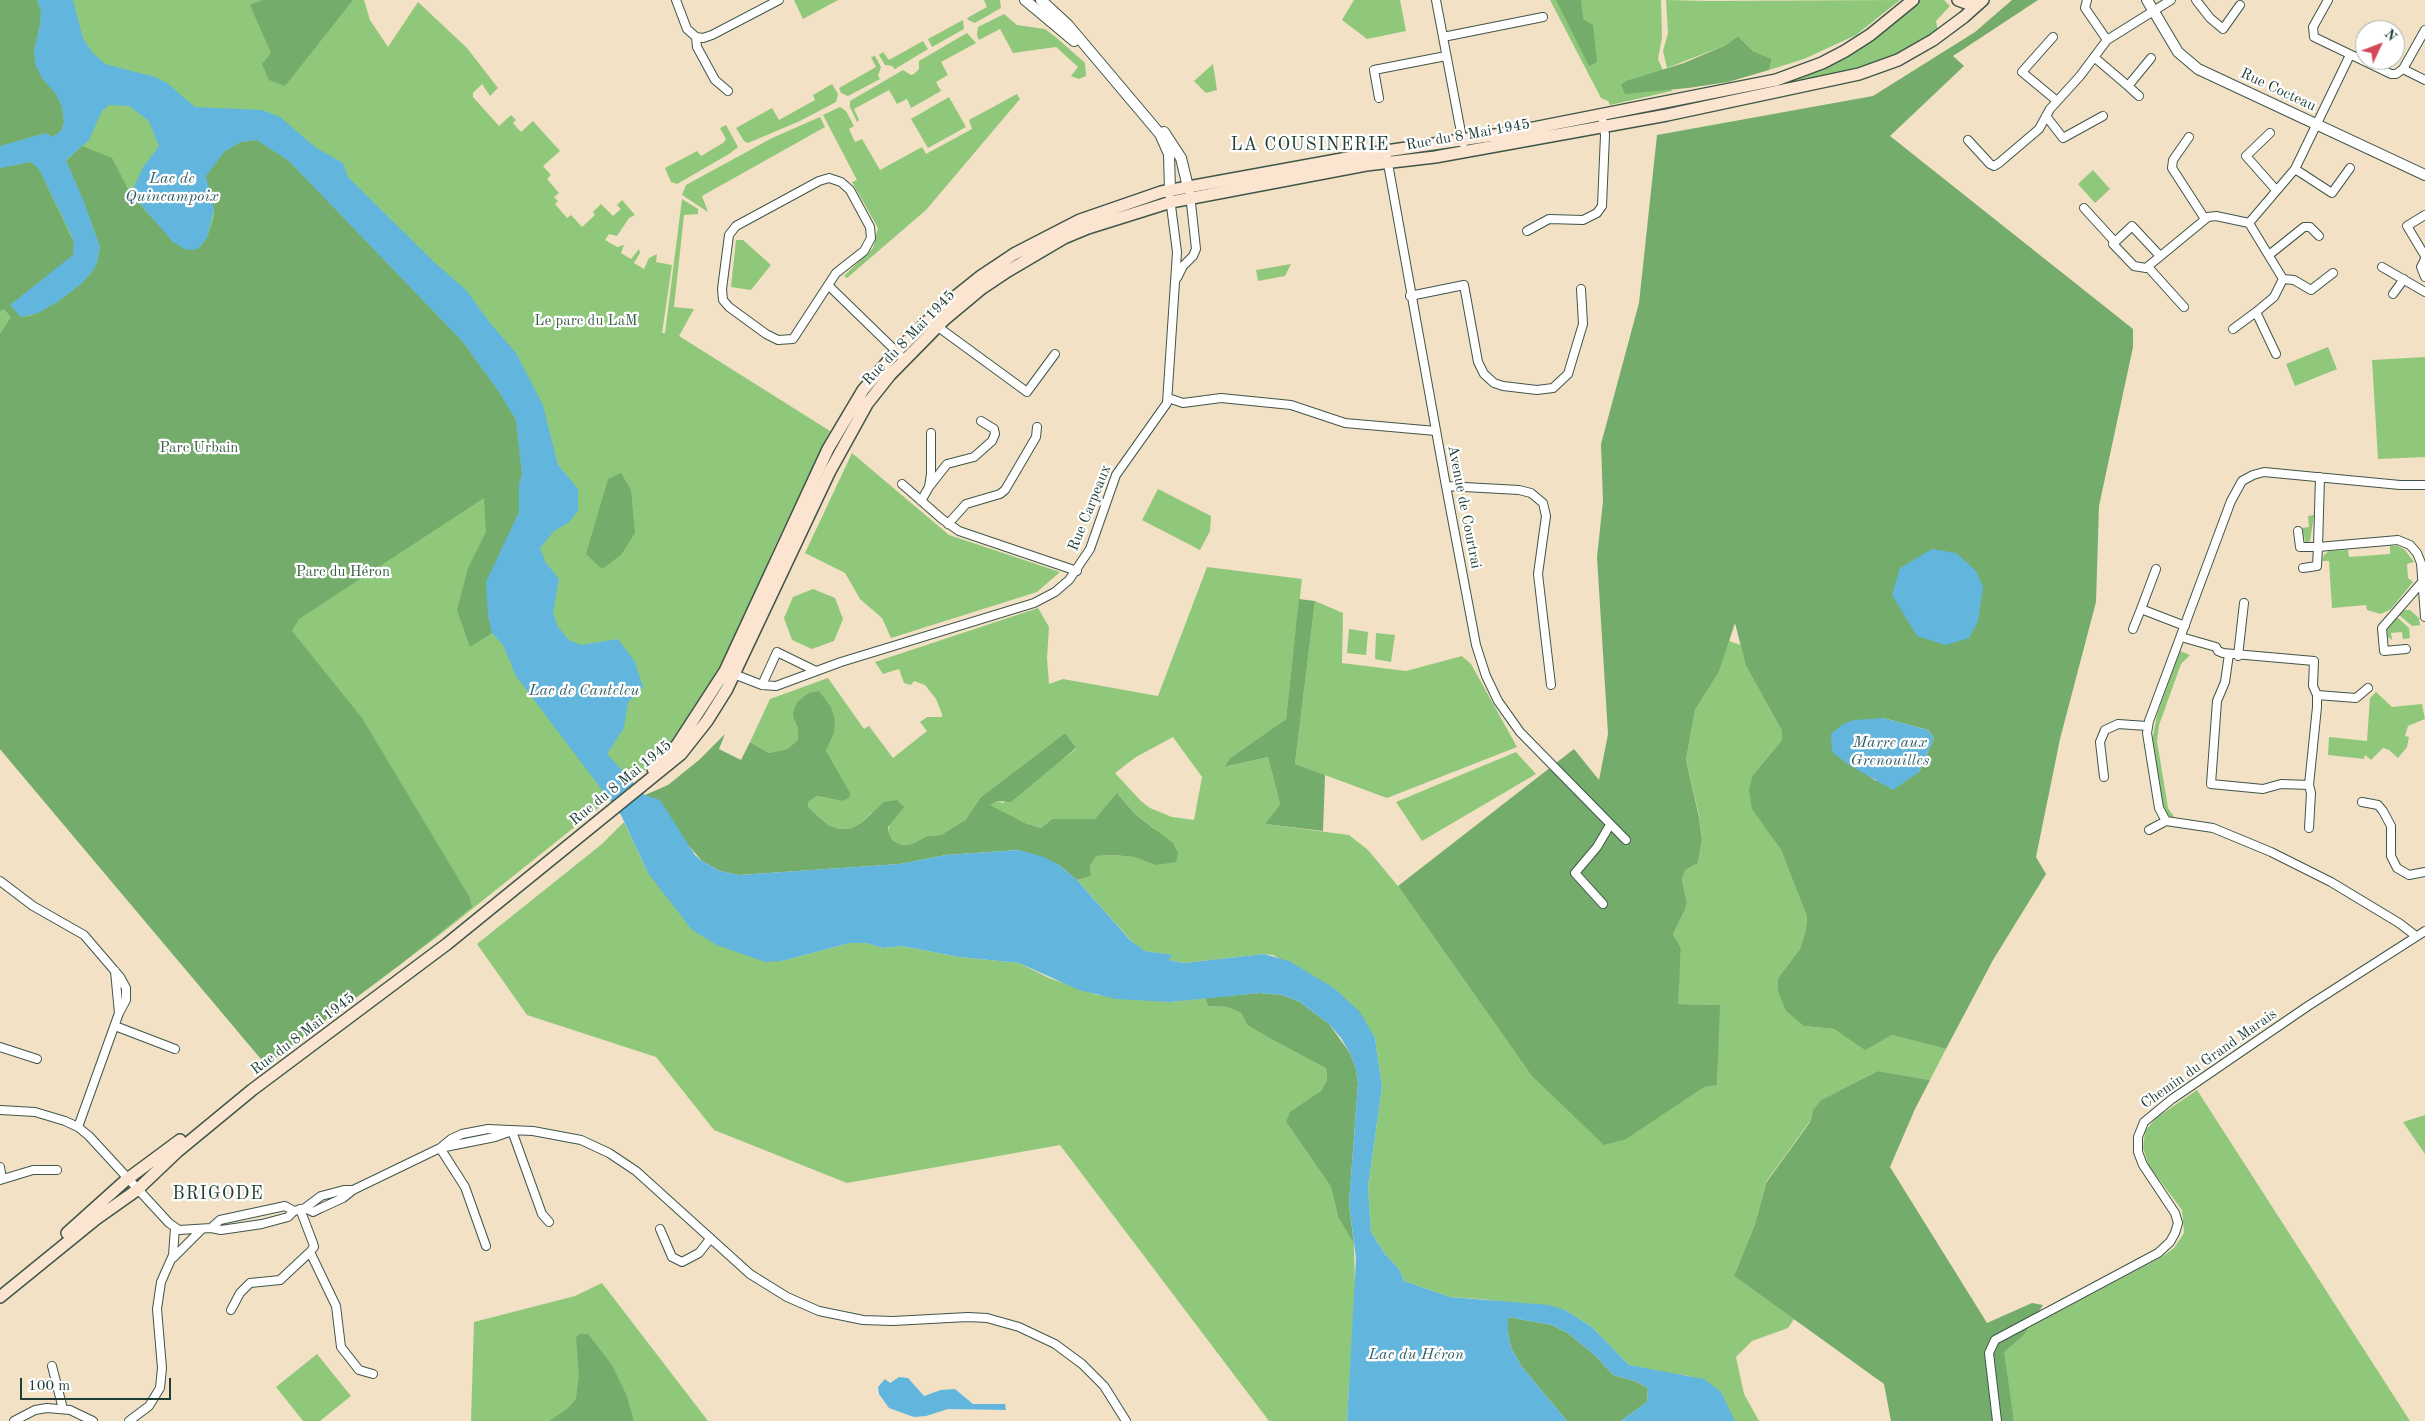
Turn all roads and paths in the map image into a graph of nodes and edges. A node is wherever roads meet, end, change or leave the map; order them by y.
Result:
1 (676, 0) edge
2 (780, 0) edge
3 (1025, 0) edge
4 (1436, 0) edge
5 (1913, 0) edge
6 (1958, 0) edge
7 (1982, 0) edge
8 (2087, 0) edge
9 (2147, 0) edge
10 (2171, 0) edge
11 (2196, 0) edge
12 (2328, 0) edge
13 (1042, 2) edge
14 (2240, 5) dead end
15 (2153, 10) junction
16 (1543, 17) dead end
17 (2425, 30) edge
18 (696, 37) junction
19 (1443, 37) junction
20 (2052, 37) dead end
21 (2107, 40) junction
22 (2350, 55) junction
23 (1446, 56) junction
24 (2094, 57) junction
25 (2355, 57) edge
26 (2151, 58) dead end
27 (2405, 66) edge
28 (2384, 70) edge
29 (2403, 70) joint
30 (2425, 80) edge
31 (2128, 86) junction
32 (728, 91) dead end
33 (2140, 96) dead end
34 (1379, 98) dead end
35 (2057, 101) junction
36 (2046, 116) junction
37 (2103, 116) dead end
38 (1149, 118) junction
39 (1602, 120) junction
40 (2317, 125) junction
41 (2270, 133) dead end
42 (2189, 137) dead end
43 (1462, 138) junction
44 (1968, 140) dead end
45 (1464, 152) junction
46 (1386, 157) junction
47 (2350, 168) dead end
48 (2296, 169) junction
49 (2425, 175) edge
50 (2276, 190) junction
51 (1189, 192) junction
52 (1170, 196) junction
53 (2084, 208) dead end
54 (2425, 216) edge
55 (2205, 219) junction
56 (2250, 223) junction
57 (1527, 232) dead end
58 (2319, 236) dead end
59 (2115, 242) junction
60 (2269, 255) junction
61 (2160, 256) junction
62 (2425, 257) edge
63 (2148, 267) junction
64 (2382, 267) dead end
65 (2333, 273) dead end
66 (2425, 278) edge
67 (2283, 279) junction
68 (2404, 279) junction
69 (1175, 282) junction
70 (828, 285) junction
71 (1581, 289) dead end
72 (2425, 292) edge
73 (2393, 294) dead end
74 (1410, 296) junction
75 (2184, 307) dead end
76 (2256, 312) junction
77 (933, 323) junction
78 (2233, 329) dead end
79 (1055, 354) dead end
80 (2276, 354) dead end
81 (901, 356) junction
82 (1168, 398) junction
83 (981, 420) dead end
84 (1037, 427) dead end
85 (1436, 431) junction
86 (931, 433) dead end
87 (2320, 477) junction
88 (902, 484) dead end
89 (2425, 484) edge
90 (1446, 486) junction
91 (929, 487) junction
92 (921, 500) junction
93 (948, 524) junction
94 (2298, 531) dead end
95 (2318, 547) junction
96 (2156, 568) dead end
97 (2303, 568) dead end
98 (1077, 571) junction
99 (2422, 582) junction
100 (2244, 603) dead end
101 (2140, 609) junction
102 (2425, 618) edge
103 (2185, 626) junction
104 (2133, 629) dead end
105 (2181, 637) junction
106 (2406, 649) dead end
107 (2229, 654) junction
108 (2238, 656) junction
109 (816, 671) junction
110 (730, 673) junction
111 (762, 685) junction
112 (1551, 685) dead end
113 (2368, 688) dead end
114 (2317, 695) junction
115 (2147, 726) junction
116 (2104, 777) dead end
117 (2309, 785) junction
118 (2362, 802) dead end
119 (606, 810) junction
120 (2166, 821) junction
121 (1610, 825) junction
122 (2309, 828) dead end
123 (2149, 830) dead end
124 (1626, 840) dead end
125 (2425, 872) edge
126 (0, 881) edge
127 (1603, 904) dead end
128 (2425, 931) edge
129 (2416, 936) junction
130 (116, 1026) junction
131 (0, 1047) edge
132 (175, 1049) dead end
133 (37, 1059) dead end
134 (0, 1110) edge
135 (78, 1127) junction
136 (512, 1130) junction
137 (440, 1148) junction
138 (0, 1167) edge
139 (57, 1170) dead end
140 (127, 1179) junction
141 (1, 1180) edge
142 (137, 1190) junction
143 (300, 1209) junction
144 (549, 1222) dead end
145 (174, 1228) junction
146 (211, 1228) junction
147 (202, 1229) junction
148 (660, 1229) dead end
149 (710, 1239) junction
150 (486, 1246) dead end
151 (310, 1252) junction
152 (172, 1260) junction
153 (0, 1288) edge
154 (0, 1297) edge
155 (231, 1310) dead end
156 (52, 1366) dead end
157 (373, 1374) dead end
158 (62, 1408) junction
159 (14, 1421) edge
160 (93, 1421) edge
161 (129, 1421) edge
162 (1126, 1421) edge
163 (1998, 1421) edge

1 - 18 street
2 - 18 street
3 - 13 street
4 - 19 street
5 - 39 main road, Rue du 8 Mai 1945
6 - 7 main road
7 - 39 main road, Rue du 8 Mai 1945
8 - 21 street
9 - 15 street, Rue Cocteau
10 - 15 street
11 - 14 street
12 - 22 street
13 - 38 street
15 - 21 street
15 - 40 street, Rue Cocteau
16 - 19 street
17 - 27 street
18 - 32 street
19 - 23 street
20 - 35 street
21 - 24 street
22 - 25 street
22 - 40 street
23 - 34 street
23 - 43 street
24 - 31 street
24 - 35 street
26 - 31 street
28 - 29 street
29 - 30 street
31 - 33 street
35 - 36 street
36 - 37 street
36 - 44 street
38 - 51 street
38 - 52 street
39 - 43 main road, Rue du 8 Mai 1945
39 - 45 main road, Rue du 8 Mai 1945
39 - 57 street
40 - 48 street
40 - 49 street, Rue Cocteau
41 - 50 street
42 - 55 street
43 - 45 street
43 - 46 main road, Rue du 8 Mai 1945
45 - 46 main road, Rue du 8 Mai 1945
46 - 51 main road, Rue du 8 Mai 1945
46 - 74 street, Avenue de Courtrai
47 - 48 street
48 - 50 street
50 - 56 street
51 - 52 main road, Rue du 8 Mai 1945
51 - 69 street
52 - 69 street
52 - 77 main road, Rue du 8 Mai 1945
53 - 59 street
54 - 62 street
55 - 56 street
55 - 61 street
56 - 60 street
58 - 60 street
59 - 61 street
59 - 63 street
60 - 67 street
61 - 63 street
62 - 66 street
63 - 75 street
64 - 68 street
65 - 67 street
67 - 76 street
68 - 72 street
68 - 73 street
69 - 82 street
70 - 70 street
70 - 81 street
71 - 74 street
74 - 85 street, Avenue de Courtrai
76 - 78 street
76 - 80 street
77 - 79 street
77 - 81 main road, Rue du 8 Mai 1945
81 - 110 main road, Rue du 8 Mai 1945
82 - 85 street
82 - 98 street, Rue Carpeaux
83 - 91 street
84 - 93 street
85 - 90 street, Avenue de Courtrai
86 - 91 street
87 - 89 street
87 - 95 street
87 - 103 street
88 - 92 street
90 - 112 street
90 - 121 street, Avenue de Courtrai
91 - 92 street
92 - 93 street
93 - 98 street
94 - 95 street
95 - 97 street
95 - 99 street
96 - 101 street
98 - 109 street, Rue Carpeaux
99 - 102 street
99 - 106 street
100 - 108 street
101 - 103 street
101 - 104 street
103 - 105 street
105 - 107 street
105 - 115 street
107 - 108 street
107 - 117 street
108 - 114 street
109 - 111 street, Rue Carpeaux
109 - 111 street
110 - 111 street, Rue Carpeaux
110 - 119 main road, Rue du 8 Mai 1945
113 - 114 street
114 - 117 street
115 - 116 street
115 - 120 street
117 - 122 street
118 - 125 street
119 - 140 main road, Rue du 8 Mai 1945
119 - 142 main road, Rue du 8 Mai 1945
120 - 123 street
120 - 129 street
121 - 124 street, Avenue de Courtrai
121 - 127 street
126 - 130 street
128 - 129 street, Chemin du Grand Marais
129 - 163 street, Chemin du Grand Marais
130 - 132 street
130 - 135 street
131 - 133 street
134 - 135 street
135 - 140 street
136 - 137 street
136 - 144 street
136 - 149 street
137 - 143 street
137 - 150 street
138 - 141 street
139 - 141 street
140 - 142 street
140 - 153 main road, Rue du 8 Mai 1945
142 - 145 street
142 - 154 main road, Rue du 8 Mai 1945
143 - 146 street
143 - 146 street
143 - 151 street
145 - 147 street
145 - 152 street
146 - 147 street
147 - 152 street
148 - 149 street
149 - 162 street
151 - 155 street
151 - 157 street
152 - 161 street
156 - 158 street
158 - 159 street
158 - 160 street

